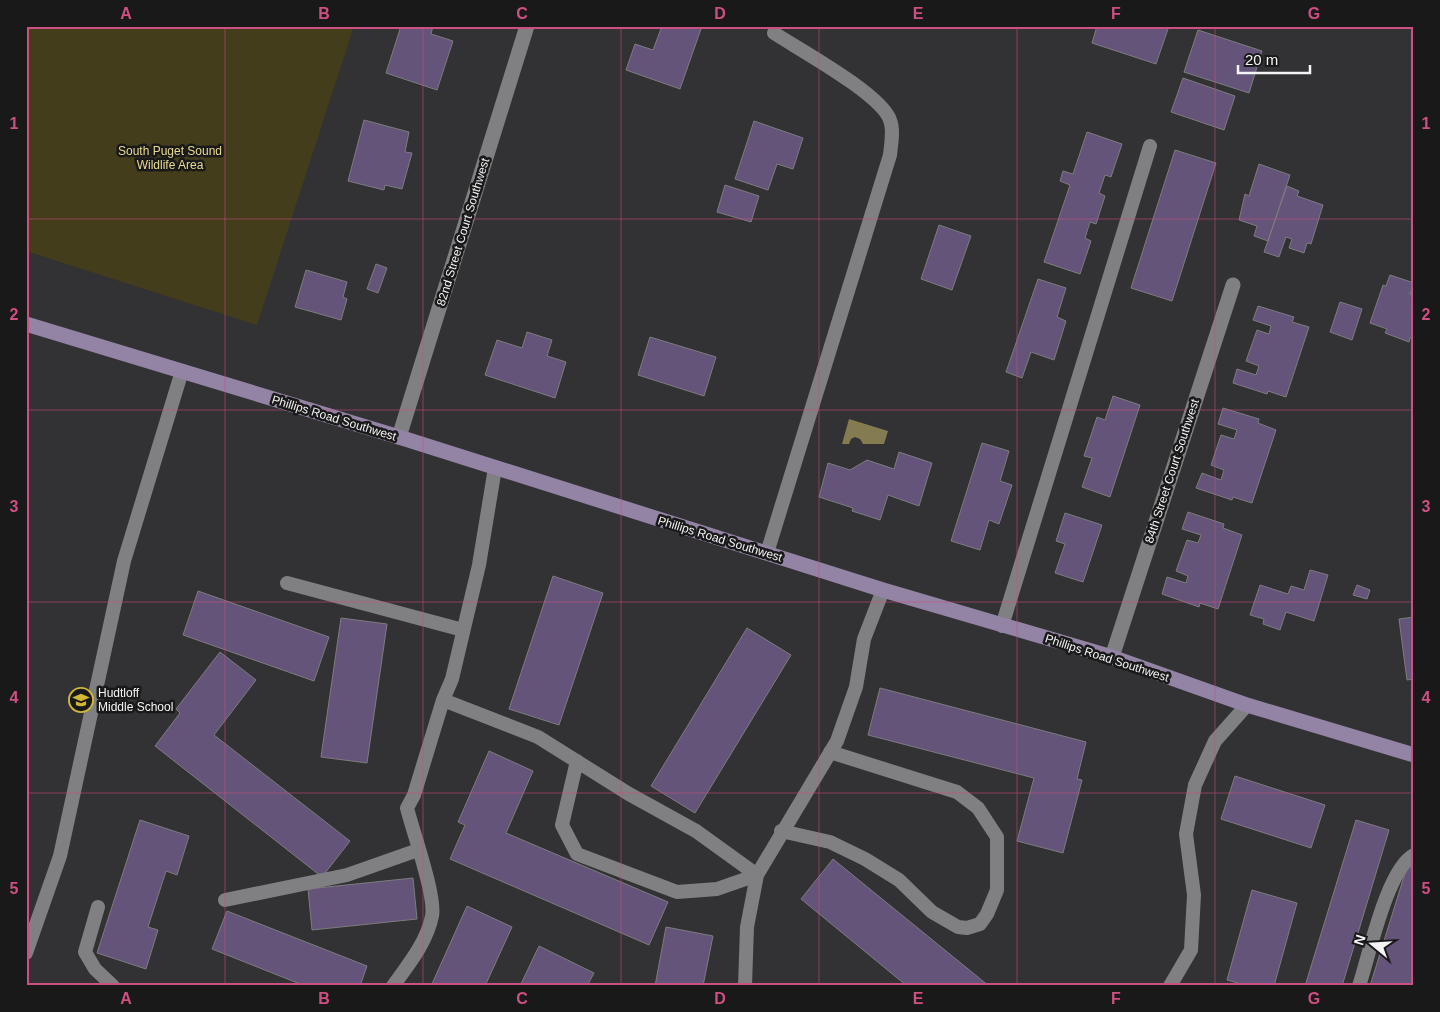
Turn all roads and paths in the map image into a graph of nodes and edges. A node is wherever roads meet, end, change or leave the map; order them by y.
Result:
1 (527, 26) edge
2 (774, 33) dead end
3 (1150, 146) dead end
4 (1233, 284) dead end
5 (26, 324) edge
6 (182, 371) junction
7 (399, 437) junction
8 (495, 468) junction
9 (768, 553) junction
10 (287, 583) dead end
11 (883, 590) junction
12 (1002, 626) junction
13 (464, 630) junction
14 (1112, 657) junction
15 (443, 700) junction
16 (1247, 705) junction
17 (830, 752) junction
18 (1414, 755) edge
19 (576, 761) junction
20 (781, 831) junction
21 (418, 850) junction
22 (1414, 855) edge
23 (757, 875) junction
24 (225, 900) dead end
25 (98, 906) dead end
26 (26, 953) edge
27 (113, 986) edge
28 (393, 986) edge
29 (744, 986) edge
30 (1170, 986) edge
31 (1359, 986) edge

1 - 7 street, 82nd Street Court Southwest
2 - 9 lane
3 - 12 lane
4 - 14 street, 84th Street Court Southwest
5 - 6 street, Phillips Road Southwest
6 - 7 street, Phillips Road Southwest
6 - 26 lane
7 - 8 street, Phillips Road Southwest
8 - 9 street, Phillips Road Southwest
8 - 13 lane
9 - 11 street, Phillips Road Southwest
10 - 13 lane
11 - 12 street, Phillips Road Southwest
11 - 17 lane
12 - 14 street, Phillips Road Southwest
13 - 15 lane
14 - 16 street, Phillips Road Southwest
15 - 19 lane
15 - 21 lane
16 - 18 street, Phillips Road Southwest
16 - 30 lane
17 - 20 lane
17 - 20 lane
19 - 23 lane
19 - 23 lane
20 - 23 lane
21 - 24 lane
21 - 28 lane
22 - 31 lane
23 - 29 lane
25 - 27 lane

